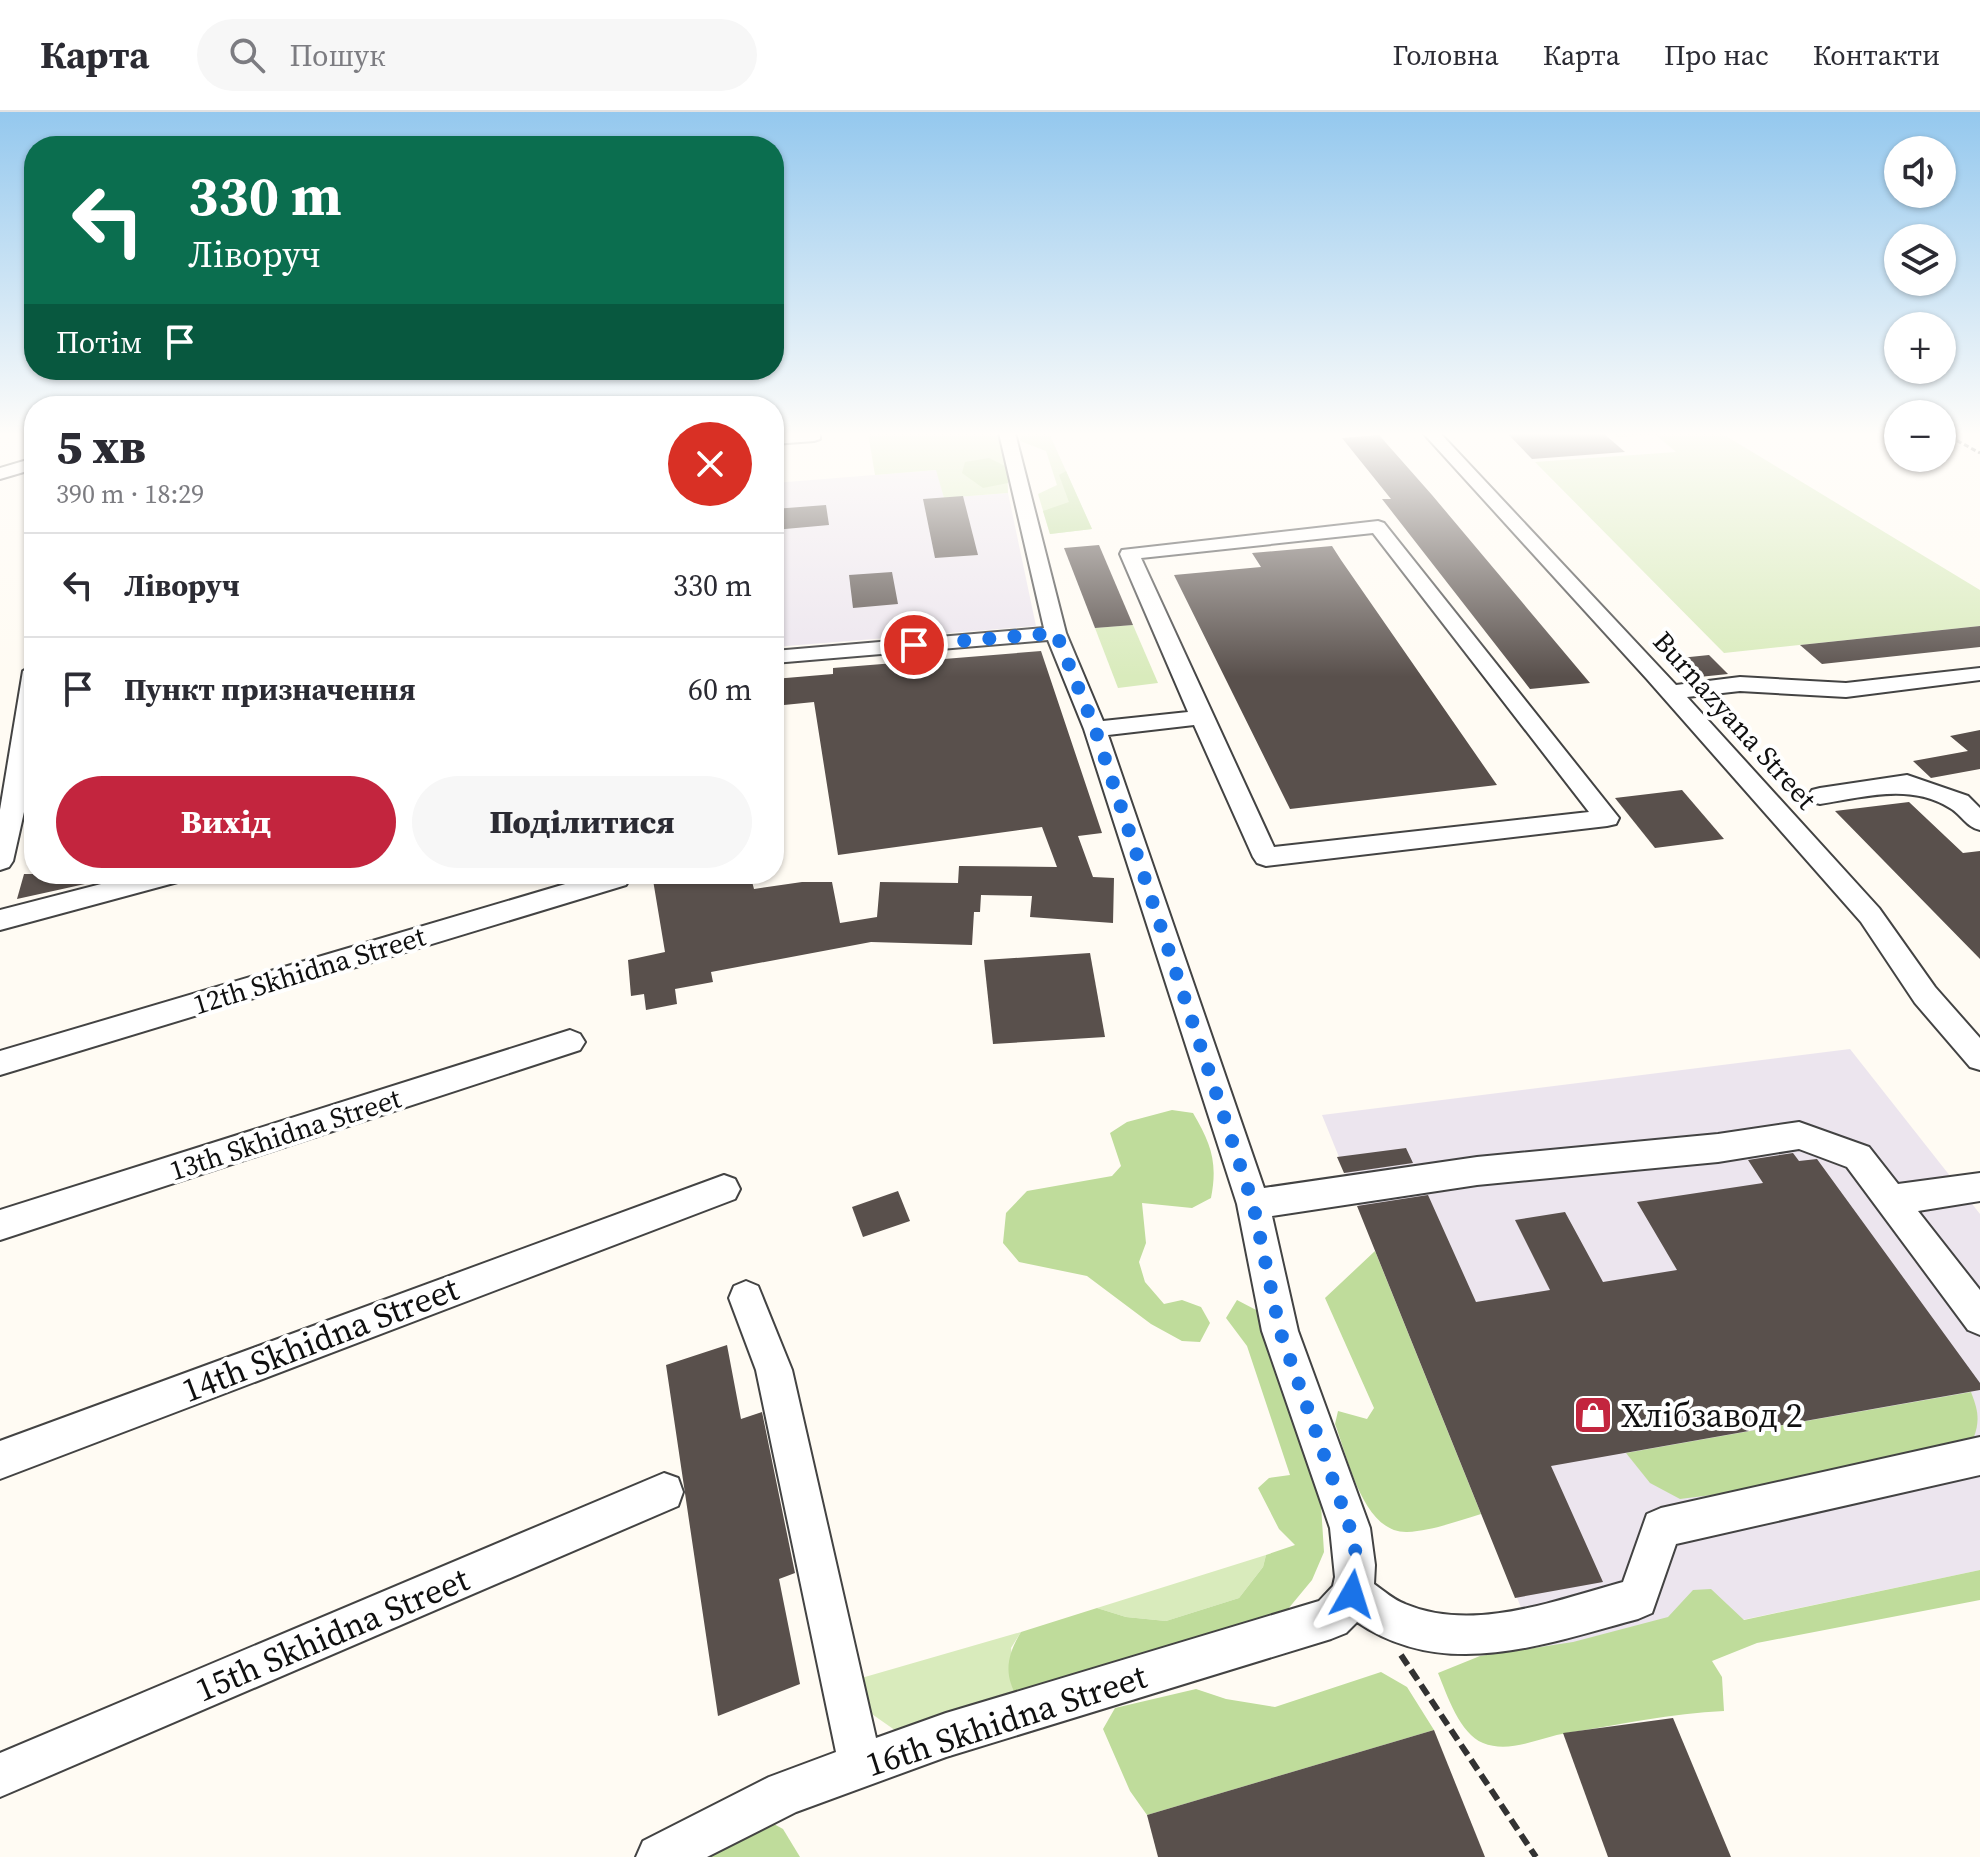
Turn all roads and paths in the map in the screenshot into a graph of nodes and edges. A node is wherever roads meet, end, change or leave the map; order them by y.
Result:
1 (1027, 514) edge
2 (1506, 514) edge
3 (1056, 633) junction
4 (784, 656) edge
5 (1980, 674) edge
6 (1669, 692) junction
7 (1202, 717) junction
8 (1095, 729) junction
9 (24, 743) edge
10 (17, 794) edge
11 (1820, 796) dead end
12 (1980, 822) edge
13 (0, 861) edge
14 (138, 884) edge
15 (597, 884) edge
16 (0, 920) edge
17 (570, 1042) dead end
18 (1980, 1058) edge
19 (0, 1063) edge
20 (1980, 1187) edge
21 (724, 1189) dead end
22 (1892, 1200) junction
23 (1253, 1204) junction
24 (0, 1225) edge
25 (746, 1298) dead end
26 (1980, 1318) edge
27 (1980, 1456) edge
28 (0, 1460) edge
29 (664, 1492) dead end
30 (1352, 1594) junction
31 (1397, 1649) dead end
32 (861, 1766) junction
33 (0, 1775) edge
34 (659, 1857) edge
35 (1536, 1857) edge

1 - 3 street
2 - 6 street, Burnazyana Street
3 - 4 street
3 - 8 street
5 - 6 street
6 - 18 street, Burnazyana Street
7 - 7 street
7 - 8 street
8 - 23 street
9 - 10 street
10 - 13 street
11 - 12 street
14 - 16 street
15 - 19 street, 12th Skhidna Street
17 - 24 street, 13th Skhidna Street
20 - 22 street
21 - 28 street, 14th Skhidna Street
22 - 23 street
22 - 26 street
23 - 30 street
25 - 32 street
27 - 30 street
29 - 33 street, 15th Skhidna Street
30 - 32 street, 16th Skhidna Street
31 - 35 path
32 - 34 street, 16th Skhidna Street

